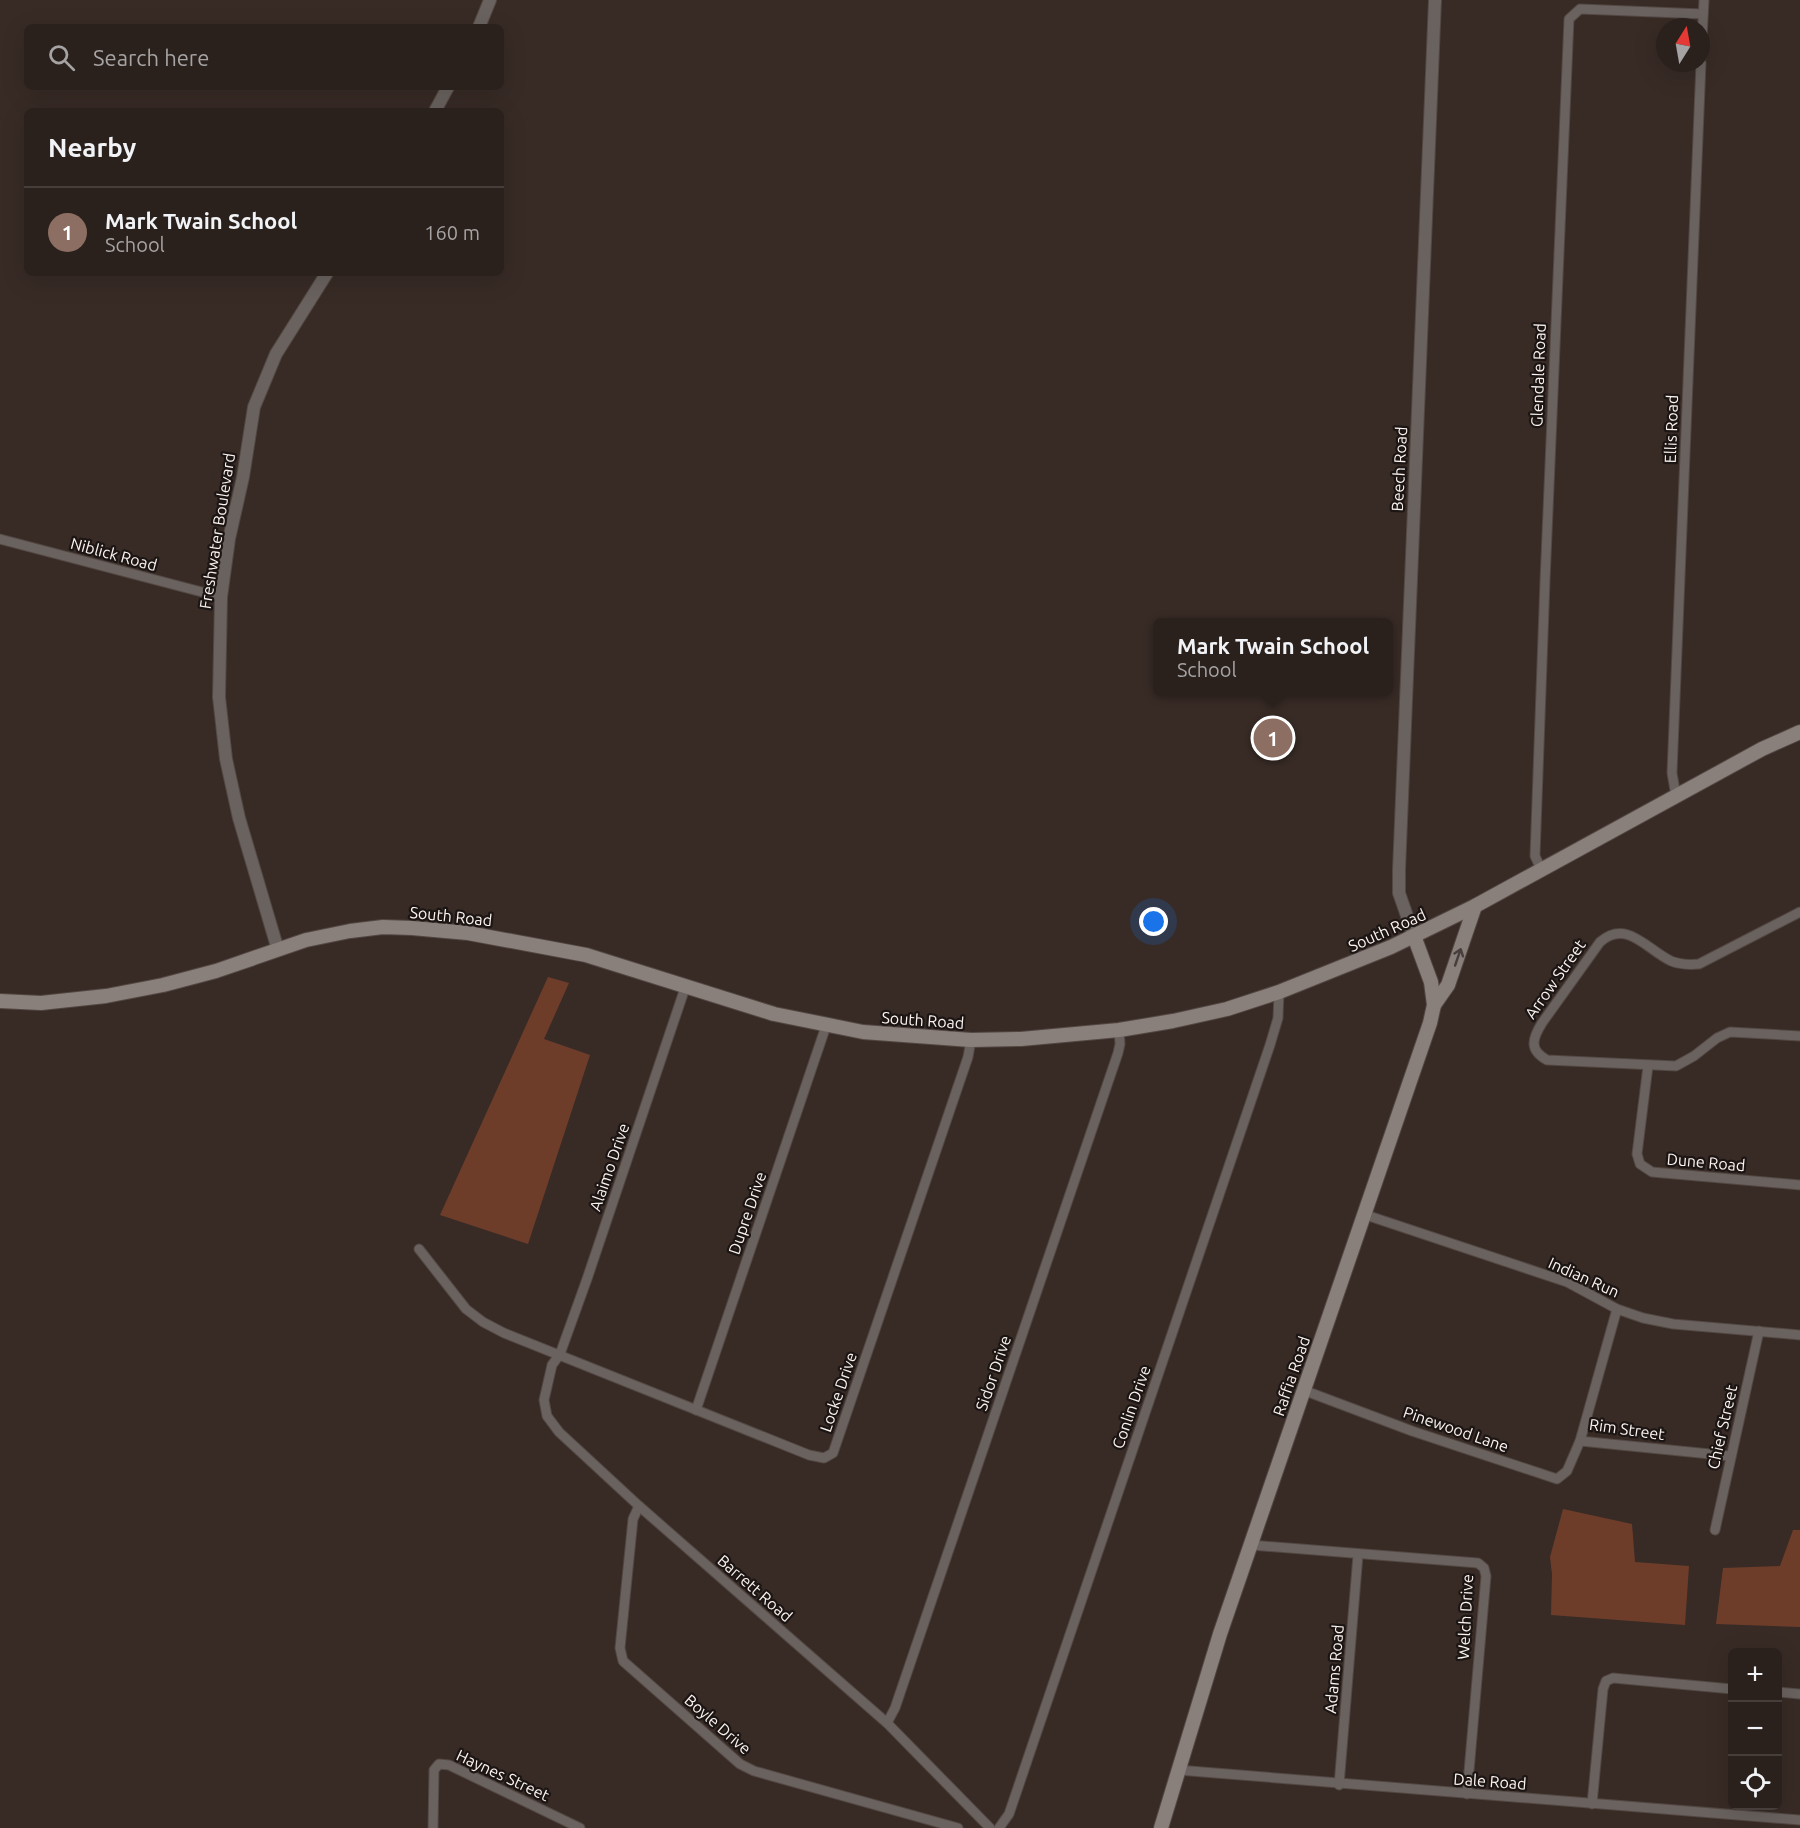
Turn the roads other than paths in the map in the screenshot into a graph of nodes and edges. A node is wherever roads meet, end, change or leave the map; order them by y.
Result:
1 (489, 0) edge
2 (1435, 0) edge
3 (1704, 0) edge
4 (1703, 14) junction
5 (1703, 18) edge
6 (480, 24) edge
7 (1701, 72) edge
8 (446, 90) edge
9 (437, 108) edge
10 (325, 276) edge
11 (0, 539) edge
12 (221, 597) junction
13 (1800, 732) edge
14 (1676, 796) junction
15 (1541, 869) junction
16 (1475, 906) junction
17 (1800, 912) edge
18 (1414, 936) junction
19 (278, 950) junction
20 (685, 988) junction
21 (1279, 992) junction
22 (0, 1001) edge
23 (1434, 1005) junction
24 (826, 1026) junction
25 (1119, 1030) junction
26 (1800, 1036) edge
27 (971, 1040) junction
28 (1648, 1066) junction
29 (1800, 1185) edge
30 (1363, 1214) junction
31 (419, 1249) dead end
32 (1617, 1309) junction
33 (1759, 1332) junction
34 (1800, 1335) edge
35 (560, 1354) junction
36 (1303, 1390) junction
37 (696, 1410) junction
38 (1580, 1441) junction
39 (1730, 1456) junction
40 (639, 1506) junction
41 (1715, 1530) dead end
42 (1251, 1545) junction
43 (1358, 1555) junction
44 (1728, 1689) edge
45 (1782, 1692) edge
46 (1800, 1694) edge
47 (887, 1724) junction
48 (1178, 1770) junction
49 (1340, 1785) junction
50 (1467, 1794) junction
51 (1592, 1804) junction
52 (1800, 1820) edge
53 (433, 1828) edge
54 (580, 1828) edge
55 (958, 1828) edge
56 (990, 1828) edge
57 (999, 1828) edge
58 (1161, 1828) edge

1 - 6 street
2 - 18 street, Beech Road
3 - 4 street
4 - 5 street
4 - 15 street, Glendale Road
7 - 14 street, Ellis Road
8 - 9 street
10 - 12 street, Freshwater Boulevard
11 - 12 street, Niblick Road
12 - 19 street, Freshwater Boulevard
13 - 14 main road, South Road
14 - 15 main road, South Road
15 - 16 main road, South Road
16 - 18 main road, South Road
23 -> 16 main road
17 - 28 street, Arrow Street
18 - 21 main road, South Road
18 - 23 main road, Raffia Road
19 - 20 main road, South Road
19 - 22 main road, South Road
20 - 24 main road, South Road
20 - 35 street, Alaimo Drive
21 - 25 main road, South Road
21 - 57 street, Conlin Drive
23 - 30 main road, Raffia Road
24 - 27 main road, South Road
24 - 37 street, Dupre Drive
25 - 27 main road, South Road
25 - 47 street, Sidor Drive
26 - 28 street, Arrow Street
27 - 37 street, Locke Drive
28 - 29 street, Dune Road
30 - 32 street, Indian Run
30 - 36 main road, Raffia Road
31 - 35 street, Locke Drive
32 - 33 street, Indian Run
32 - 38 street, Rim Street
33 - 34 street, Indian Run
33 - 39 street, Chief Street
35 - 37 street, Locke Drive
35 - 40 street, Barrett Road
36 - 38 street, Pinewood Lane
36 - 42 main road, Raffia Road
38 - 39 street, Rim Street
39 - 41 street, Chief Street
40 - 47 street, Barrett Road
40 - 55 street, Boyle Drive
42 - 43 street, Welch Drive
42 - 48 main road, Raffia Road
43 - 49 street, Adams Road
43 - 50 street, Welch Drive
44 - 51 street
45 - 46 street
47 - 56 street, Barrett Road
48 - 49 street, Dale Road
48 - 58 main road, Raffia Road
49 - 50 street, Dale Road
50 - 51 street, Dale Road
51 - 52 street, Dale Road
53 - 54 street, Haynes Street

